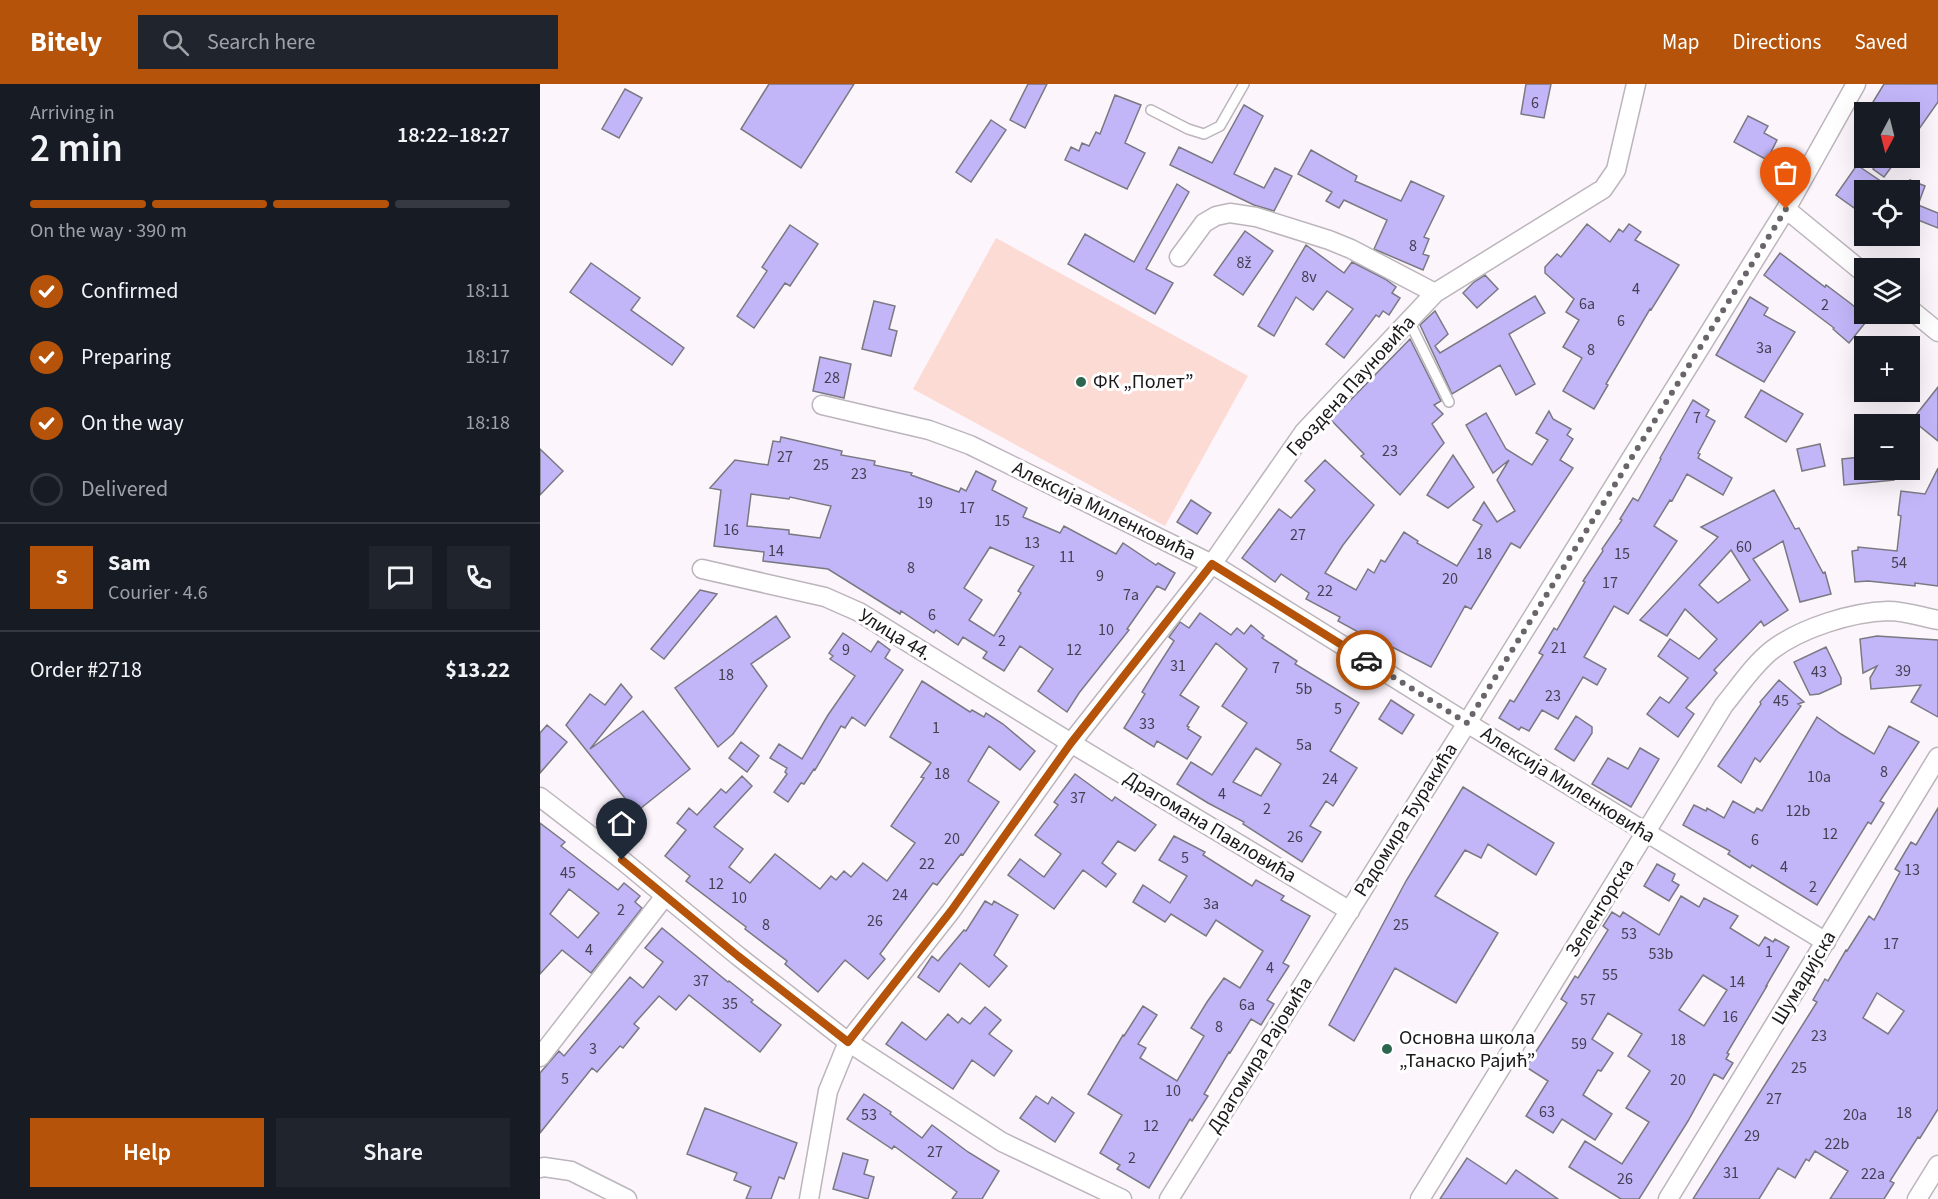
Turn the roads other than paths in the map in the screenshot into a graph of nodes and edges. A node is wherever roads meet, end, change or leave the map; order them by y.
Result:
1 (1244, 84) edge
2 (1636, 84) edge
3 (1856, 84) edge
4 (1152, 110) dead end
5 (1786, 209) junction
6 (1179, 257) dead end
7 (1854, 265) edge
8 (1435, 293) junction
9 (1920, 317) edge
10 (1409, 321) junction
11 (1938, 332) edge
12 (1449, 402) dead end
13 (822, 405) dead end
14 (1212, 564) junction
15 (702, 569) dead end
16 (1938, 620) edge
17 (1467, 723) junction
18 (1071, 743) junction
19 (1938, 757) edge
20 (540, 797) edge
21 (1646, 833) junction
22 (665, 897) junction
23 (1350, 911) junction
24 (1826, 942) junction
25 (848, 1042) junction
26 (540, 1057) edge
27 (1938, 1165) edge
28 (540, 1168) edge
29 (627, 1199) edge
30 (809, 1199) edge
31 (1122, 1199) edge
32 (1169, 1199) edge
33 (1420, 1199) edge
34 (1668, 1199) edge
35 (1917, 1199) edge

1 - 4 lane
2 - 8 street, Гвоздена Пауновића
3 - 5 street, Радомира Ђуракића
5 - 7 street
5 - 17 street, Радомира Ђуракића
6 - 8 street
8 - 10 street, Гвоздена Пауновића
9 - 11 street
10 - 12 lane
10 - 14 street, Гвоздена Пауновића
13 - 14 street, Алексија Миленковића
14 - 17 street, Алексија Миленковића
14 - 18 street, Гвоздена Пауновића
15 - 18 street, Улица 44.
16 - 21 street, Зеленгорска
17 - 21 street, Алексија Миленковића
17 - 23 street, Радомира Ђуракића
18 - 23 street, Драгомана Павловића
18 - 25 street, Гвоздена Пауновића
19 - 24 street, Шумадијска
20 - 22 street
21 - 24 street, Алексија Миленковића
21 - 33 street, Зеленгорска
22 - 25 street
22 - 26 street
23 - 32 street, Драгомира Рајовића
24 - 34 street, Шумадијска
25 - 30 street, Гвоздена Пауновића
25 - 31 street
27 - 35 street
28 - 29 street

